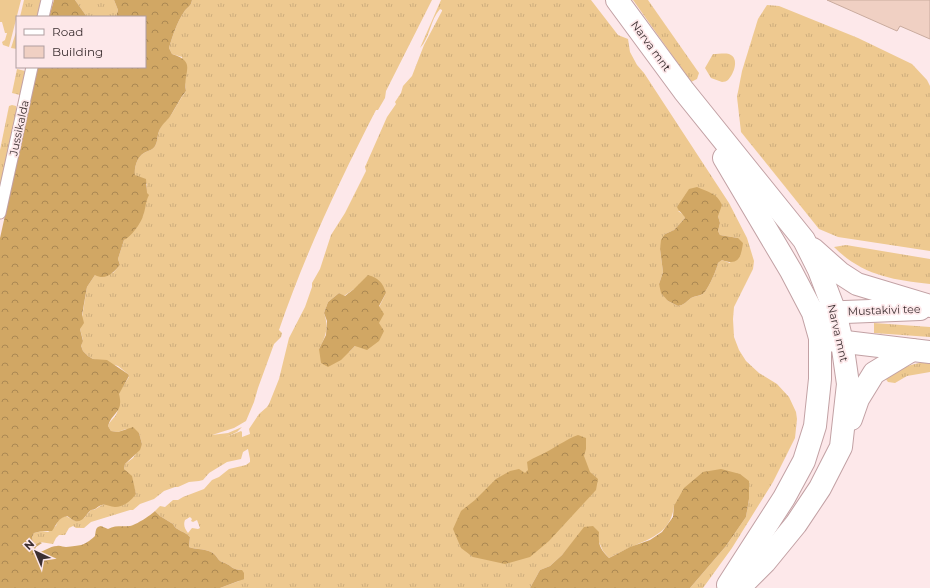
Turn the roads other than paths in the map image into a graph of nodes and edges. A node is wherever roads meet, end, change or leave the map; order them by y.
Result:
1 (47, 0) edge
2 (617, 0) edge
3 (43, 16) edge
4 (32, 68) edge
5 (684, 92) junction
6 (0, 213) edge
7 (804, 240) junction
8 (930, 307) edge
9 (835, 312) junction
10 (813, 313) junction
11 (820, 338) junction
12 (842, 342) junction
13 (921, 351) edge
14 (841, 447) junction
15 (726, 588) edge
16 (739, 588) edge

1 - 3 lane
2 - 5 main road, Narva mnt
4 - 6 lane, Jussikalda
5 - 7 main road, Narva mnt
5 - 10 main road, Narva mnt
7 - 8 main road
7 - 9 main road, Narva mnt
8 - 9 main road, Mustakivi tee
9 - 10 main road, Mustakivi tee
9 - 12 main road, Narva mnt
10 - 11 main road, Narva mnt
11 - 12 main road
11 - 15 main road, Narva mnt
12 - 13 main road
12 - 14 main road, Narva mnt
13 - 14 main road
14 - 16 main road, Narva mnt

